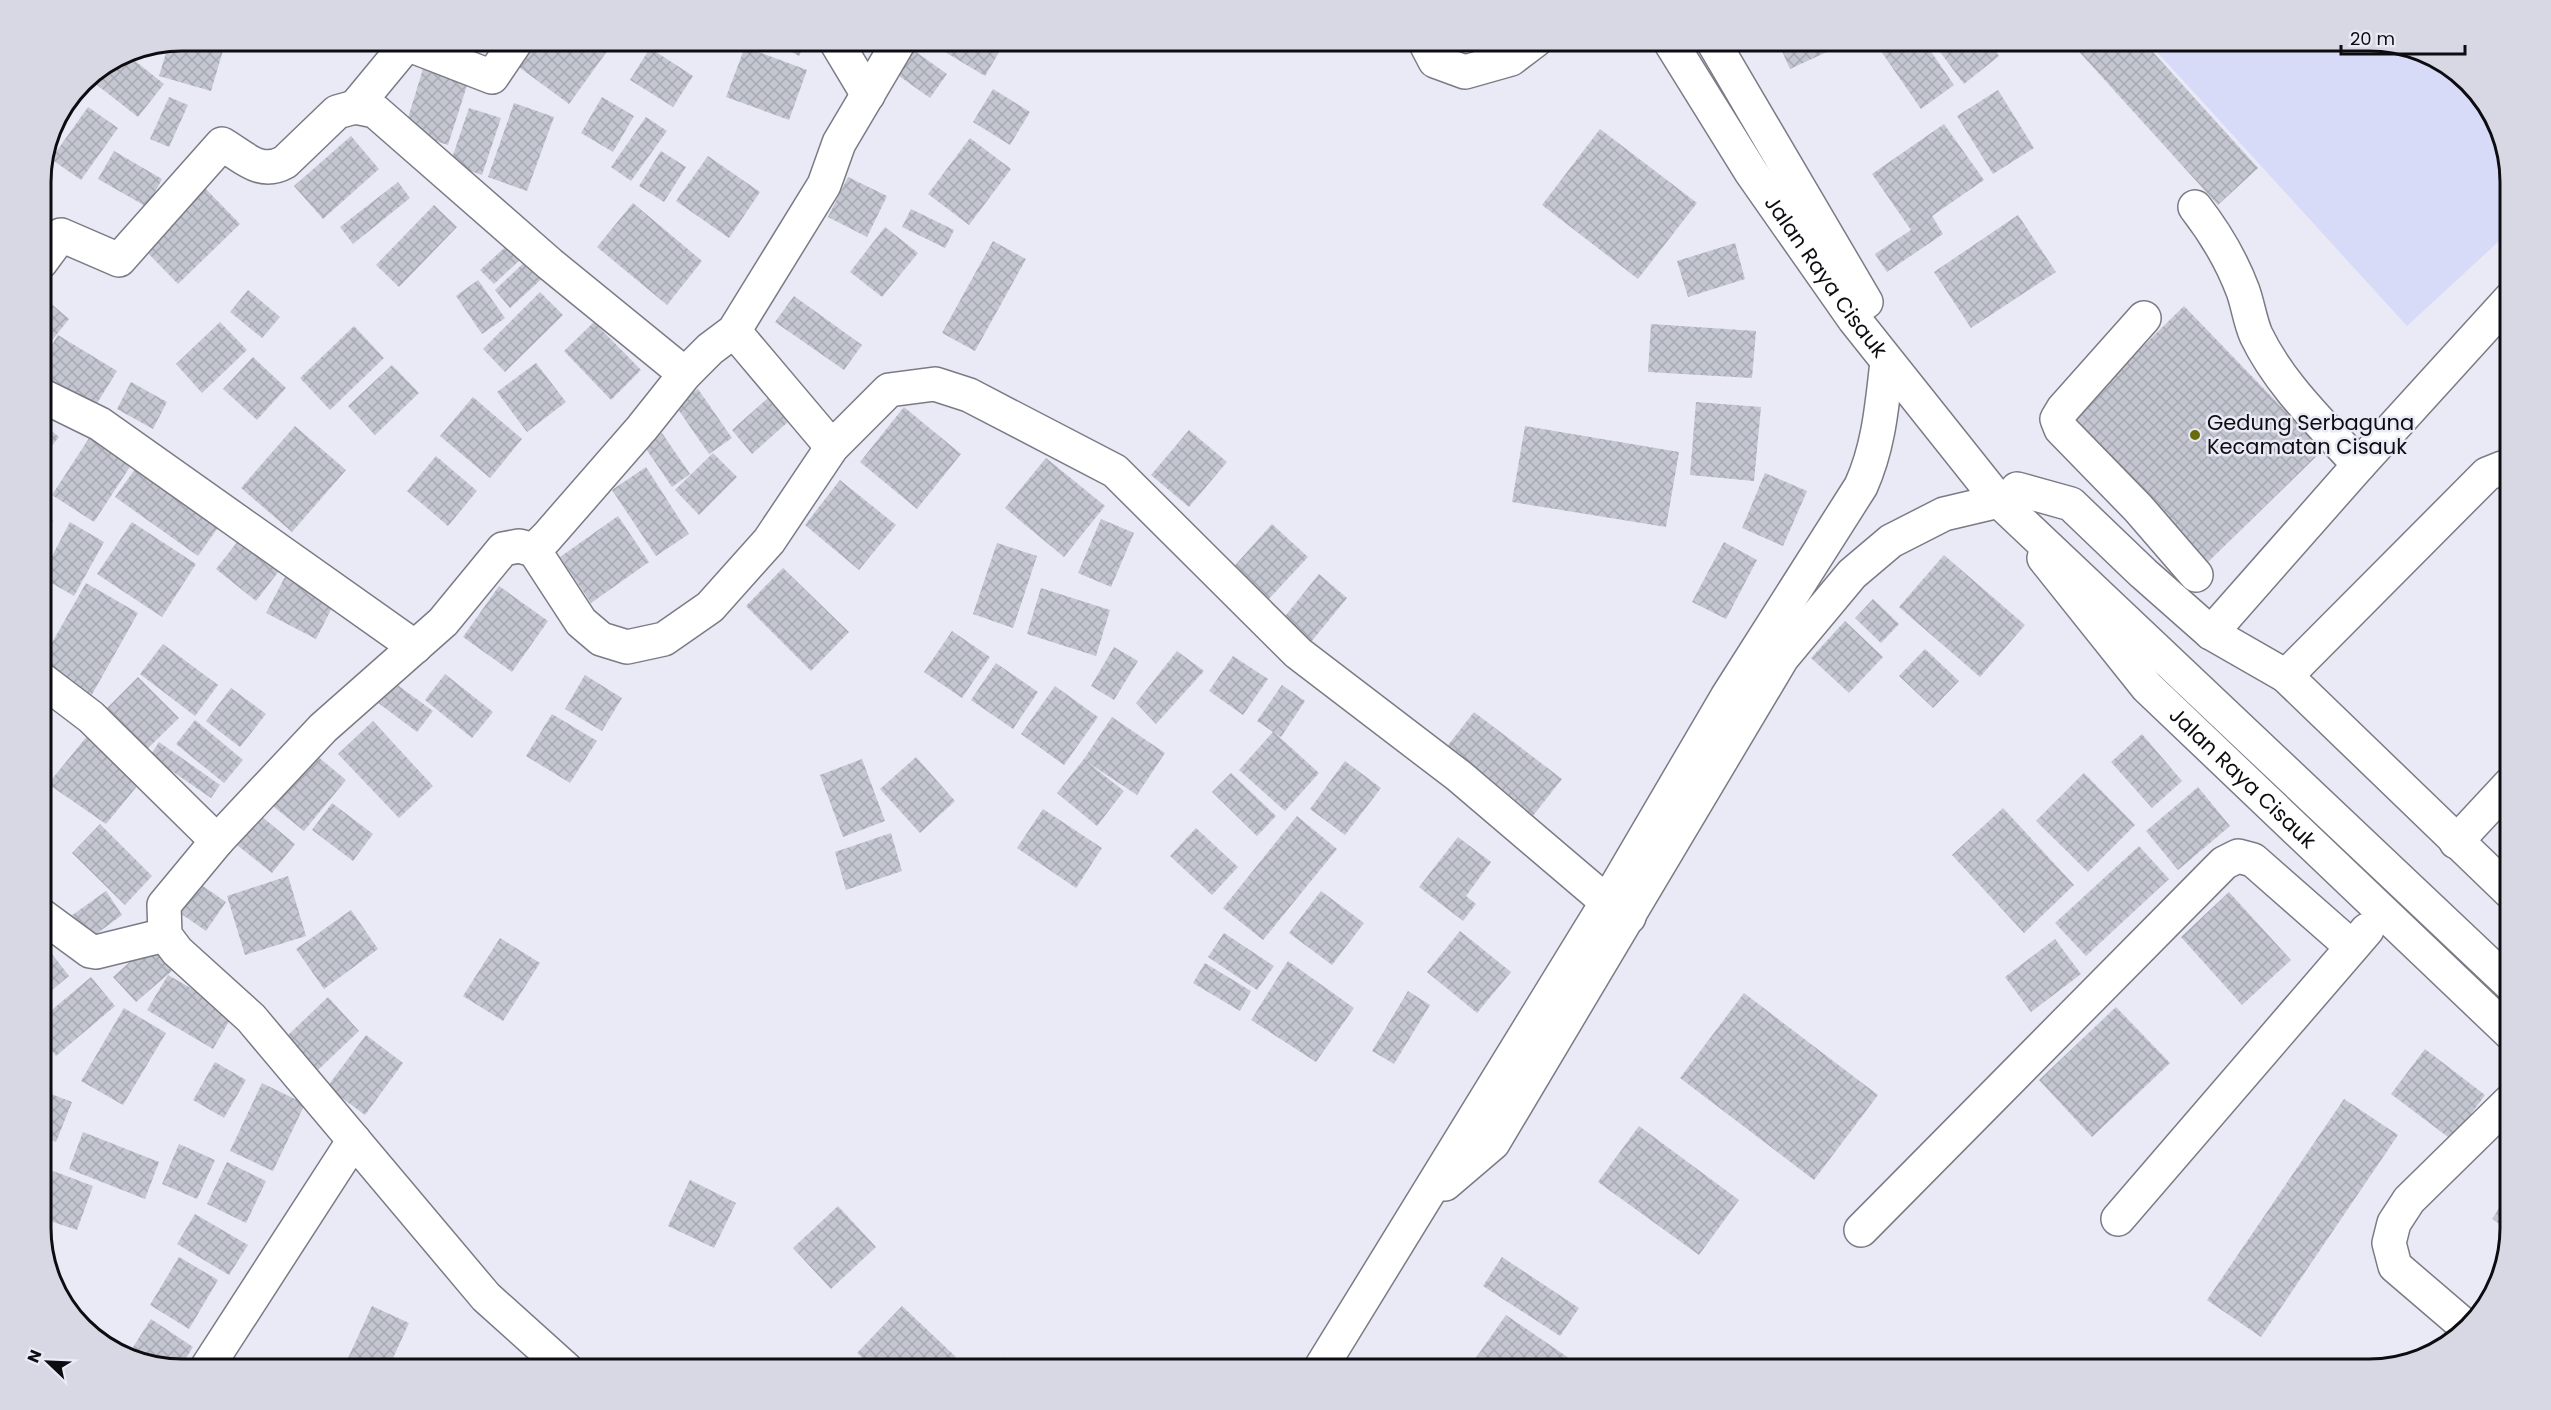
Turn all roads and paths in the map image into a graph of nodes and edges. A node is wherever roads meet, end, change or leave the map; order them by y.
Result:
1 (401, 51) edge
2 (425, 51) edge
3 (510, 51) edge
4 (842, 51) edge
5 (894, 51) edge
6 (1430, 51) edge
7 (1522, 51) edge
8 (1676, 51) edge
9 (1718, 51) edge
10 (868, 95) junction
11 (355, 107) junction
12 (2195, 207) dead end
13 (51, 248) edge
14 (2500, 310) edge
15 (2144, 318) dead end
16 (734, 332) junction
17 (1887, 362) junction
18 (685, 374) junction
19 (51, 400) edge
20 (832, 447) junction
21 (2359, 465) junction
22 (2500, 469) edge
23 (2104, 475) junction
24 (2008, 495) junction
25 (2071, 504) junction
26 (534, 550) junction
27 (2196, 575) dead end
28 (2211, 633) junction
29 (415, 647) junction
30 (2286, 676) junction
31 (51, 687) edge
32 (2213, 688) junction
33 (2500, 795) edge
34 (217, 841) junction
35 (2456, 842) junction
36 (2500, 883) edge
37 (1618, 910) junction
38 (2382, 913) junction
39 (51, 922) edge
40 (165, 935) junction
41 (2352, 947) junction
42 (2500, 951) edge
43 (2500, 974) edge
44 (2500, 1024) edge
45 (2500, 1111) edge
46 (354, 1140) junction
47 (2118, 1219) dead end
48 (1860, 1230) dead end
49 (2461, 1322) edge
50 (213, 1359) edge
51 (554, 1359) edge
52 (1327, 1359) edge

1 - 11 street
2 - 3 street
4 - 10 street
5 - 10 street
6 - 7 street
8 - 17 street, Jalan Raya Cisauk
9 - 24 street, Jalan Raya Cisauk
10 - 16 street
11 - 13 street
11 - 18 street
12 - 21 street
14 - 21 street
15 - 23 street
16 - 18 street
16 - 20 street
17 - 24 street, Jalan Raya Cisauk
17 - 37 street
18 - 26 street
19 - 29 street
20 - 26 street
20 - 37 street
21 - 28 street
22 - 30 street
23 - 25 street
23 - 27 street
24 - 25 street
24 - 32 street, Jalan Raya Cisauk
24 - 37 street
24 - 38 street, Jalan Raya Cisauk
25 - 28 street
26 - 29 street
28 - 30 street
29 - 34 street
30 - 35 street
31 - 34 street
32 - 42 street, Jalan Raya Cisauk
32 - 43 street, Jalan Raya Cisauk
33 - 35 street
34 - 40 street
35 - 36 street
37 - 52 street
38 - 41 street
38 - 44 street, Jalan Raya Cisauk
39 - 40 street
40 - 46 street
41 - 47 street
41 - 48 street
45 - 49 street
46 - 50 street
46 - 51 street

